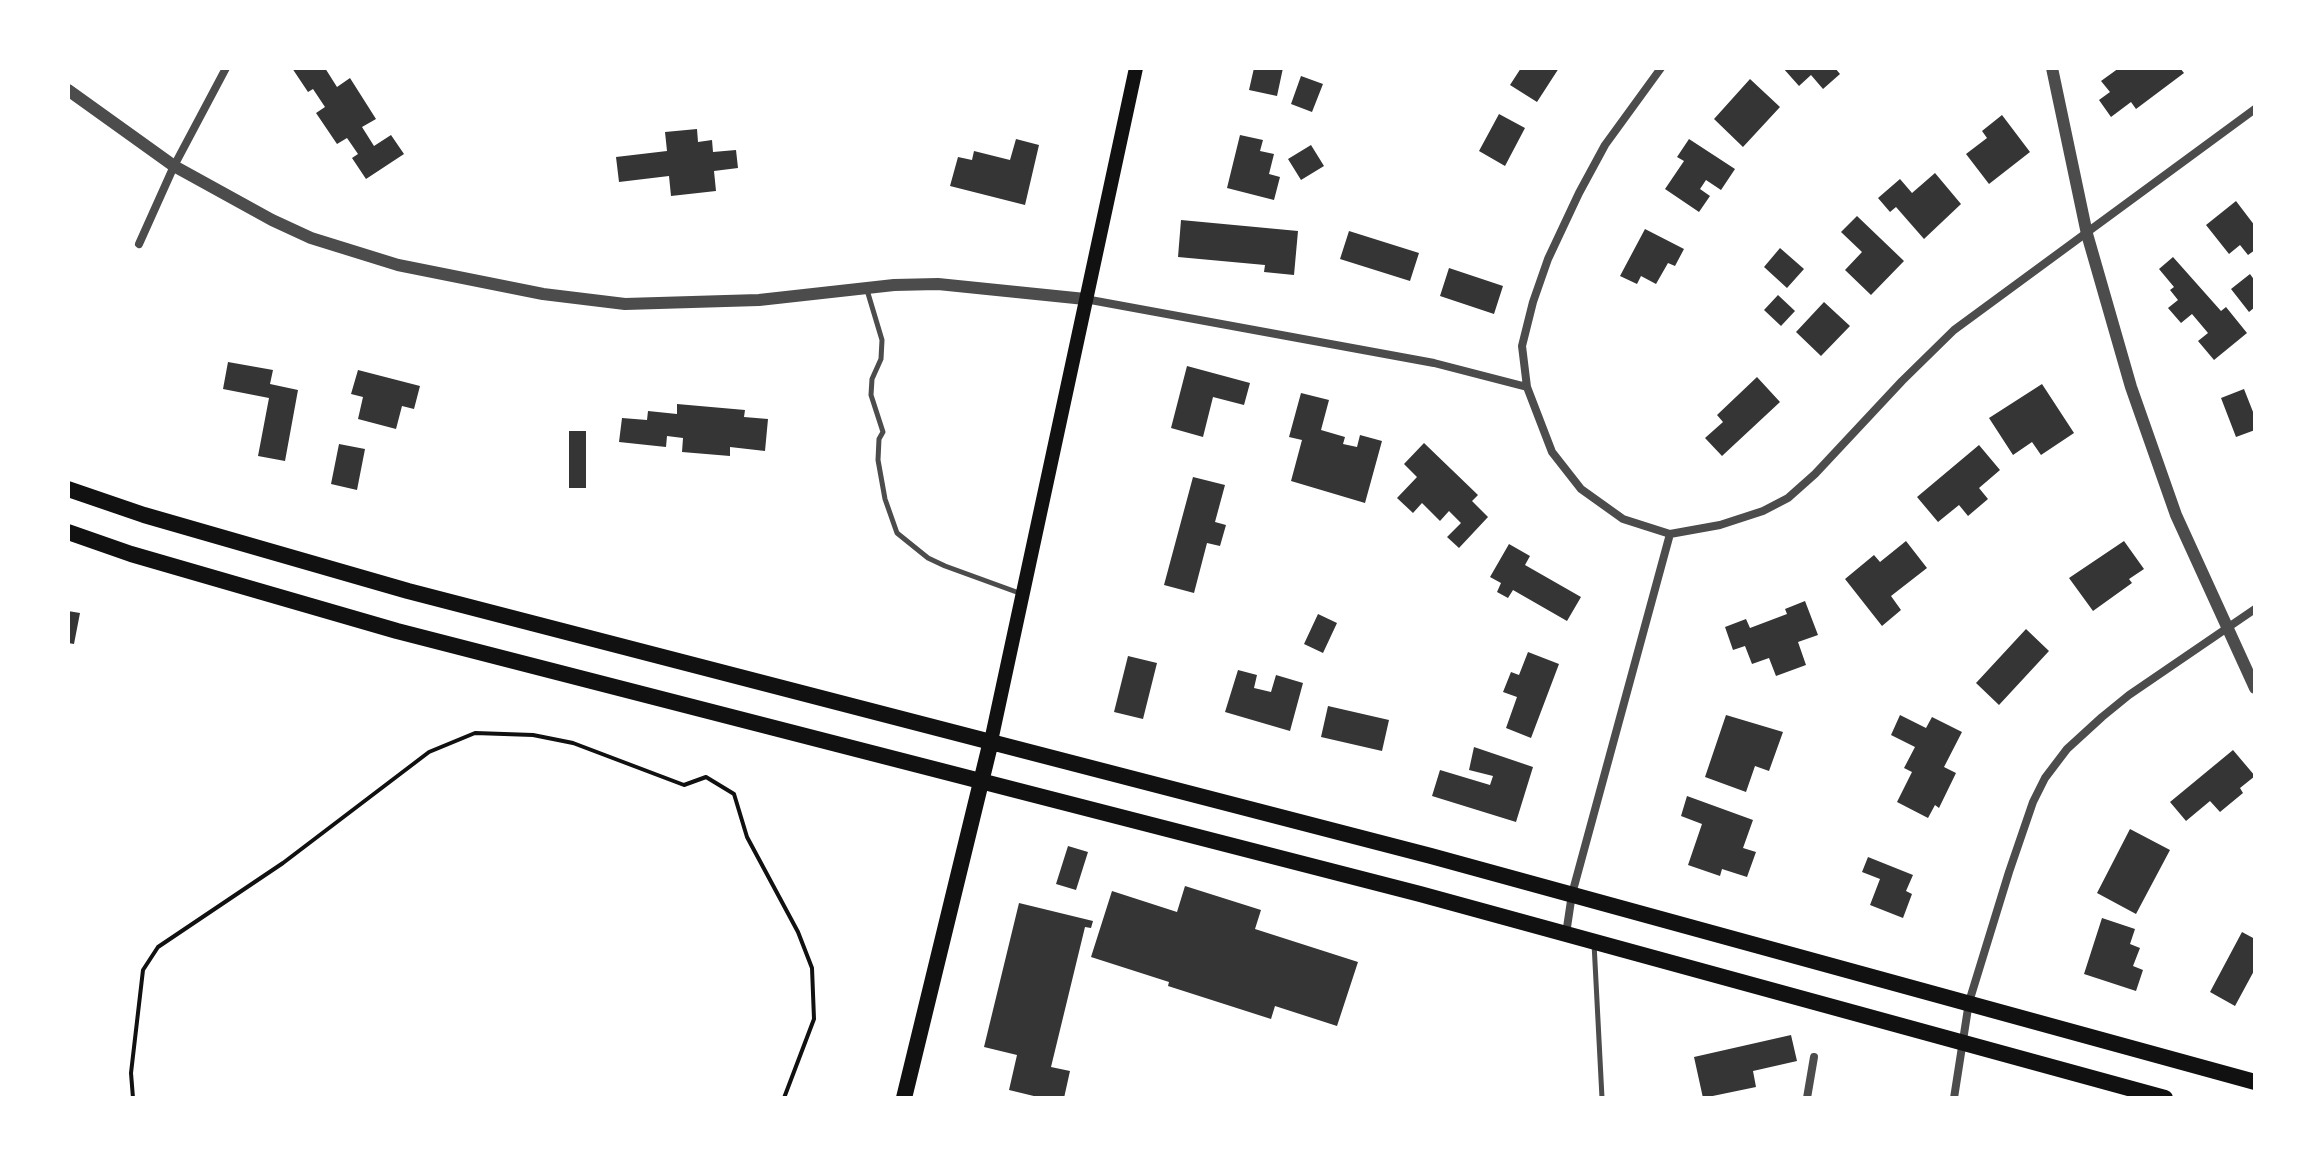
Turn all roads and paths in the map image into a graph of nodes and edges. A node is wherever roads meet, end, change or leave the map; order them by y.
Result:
1 (226, 68) edge
2 (1136, 68) edge
3 (1661, 68) edge
4 (2052, 68) edge
5 (68, 90) edge
6 (2255, 109) edge
7 (174, 166) junction
8 (2087, 234) junction
9 (139, 244) dead end
10 (866, 289) junction
11 (1085, 299) junction
12 (1527, 387) junction
13 (68, 489) edge
14 (68, 532) edge
15 (1670, 534) junction
16 (1022, 594) junction
17 (2255, 609) edge
18 (2226, 630) junction
19 (2255, 688) edge
20 (991, 741) junction
21 (981, 781) junction
22 (1572, 894) junction
23 (1566, 934) junction
24 (1594, 942) junction
25 (1969, 1002) junction
26 (1963, 1044) junction
27 (1814, 1057) dead end
28 (2255, 1082) edge
29 (133, 1098) edge
30 (784, 1098) edge
31 (904, 1098) edge
32 (1602, 1098) edge
33 (1807, 1098) edge
34 (1954, 1098) edge
35 (2165, 1098) edge

1 - 7 street
2 - 11 main road
3 - 12 street
4 - 8 street
5 - 7 street
6 - 8 street
7 - 9 street
7 - 10 street
8 - 15 street
8 - 18 street
10 - 11 street
10 - 16 lane
11 - 12 street
11 - 16 main road
12 - 15 street
13 - 20 main road
14 - 21 main road
15 - 22 street
16 - 20 main road
17 - 18 street
18 - 19 street
18 - 25 street
20 - 21 main road
20 - 22 main road
21 - 23 main road
21 - 31 main road
22 - 23 street
22 - 25 main road
23 - 24 main road
24 - 26 main road
24 - 32 lane
25 - 26 street
25 - 28 main road
26 - 34 street
26 - 35 main road
27 - 33 street
29 - 30 path

